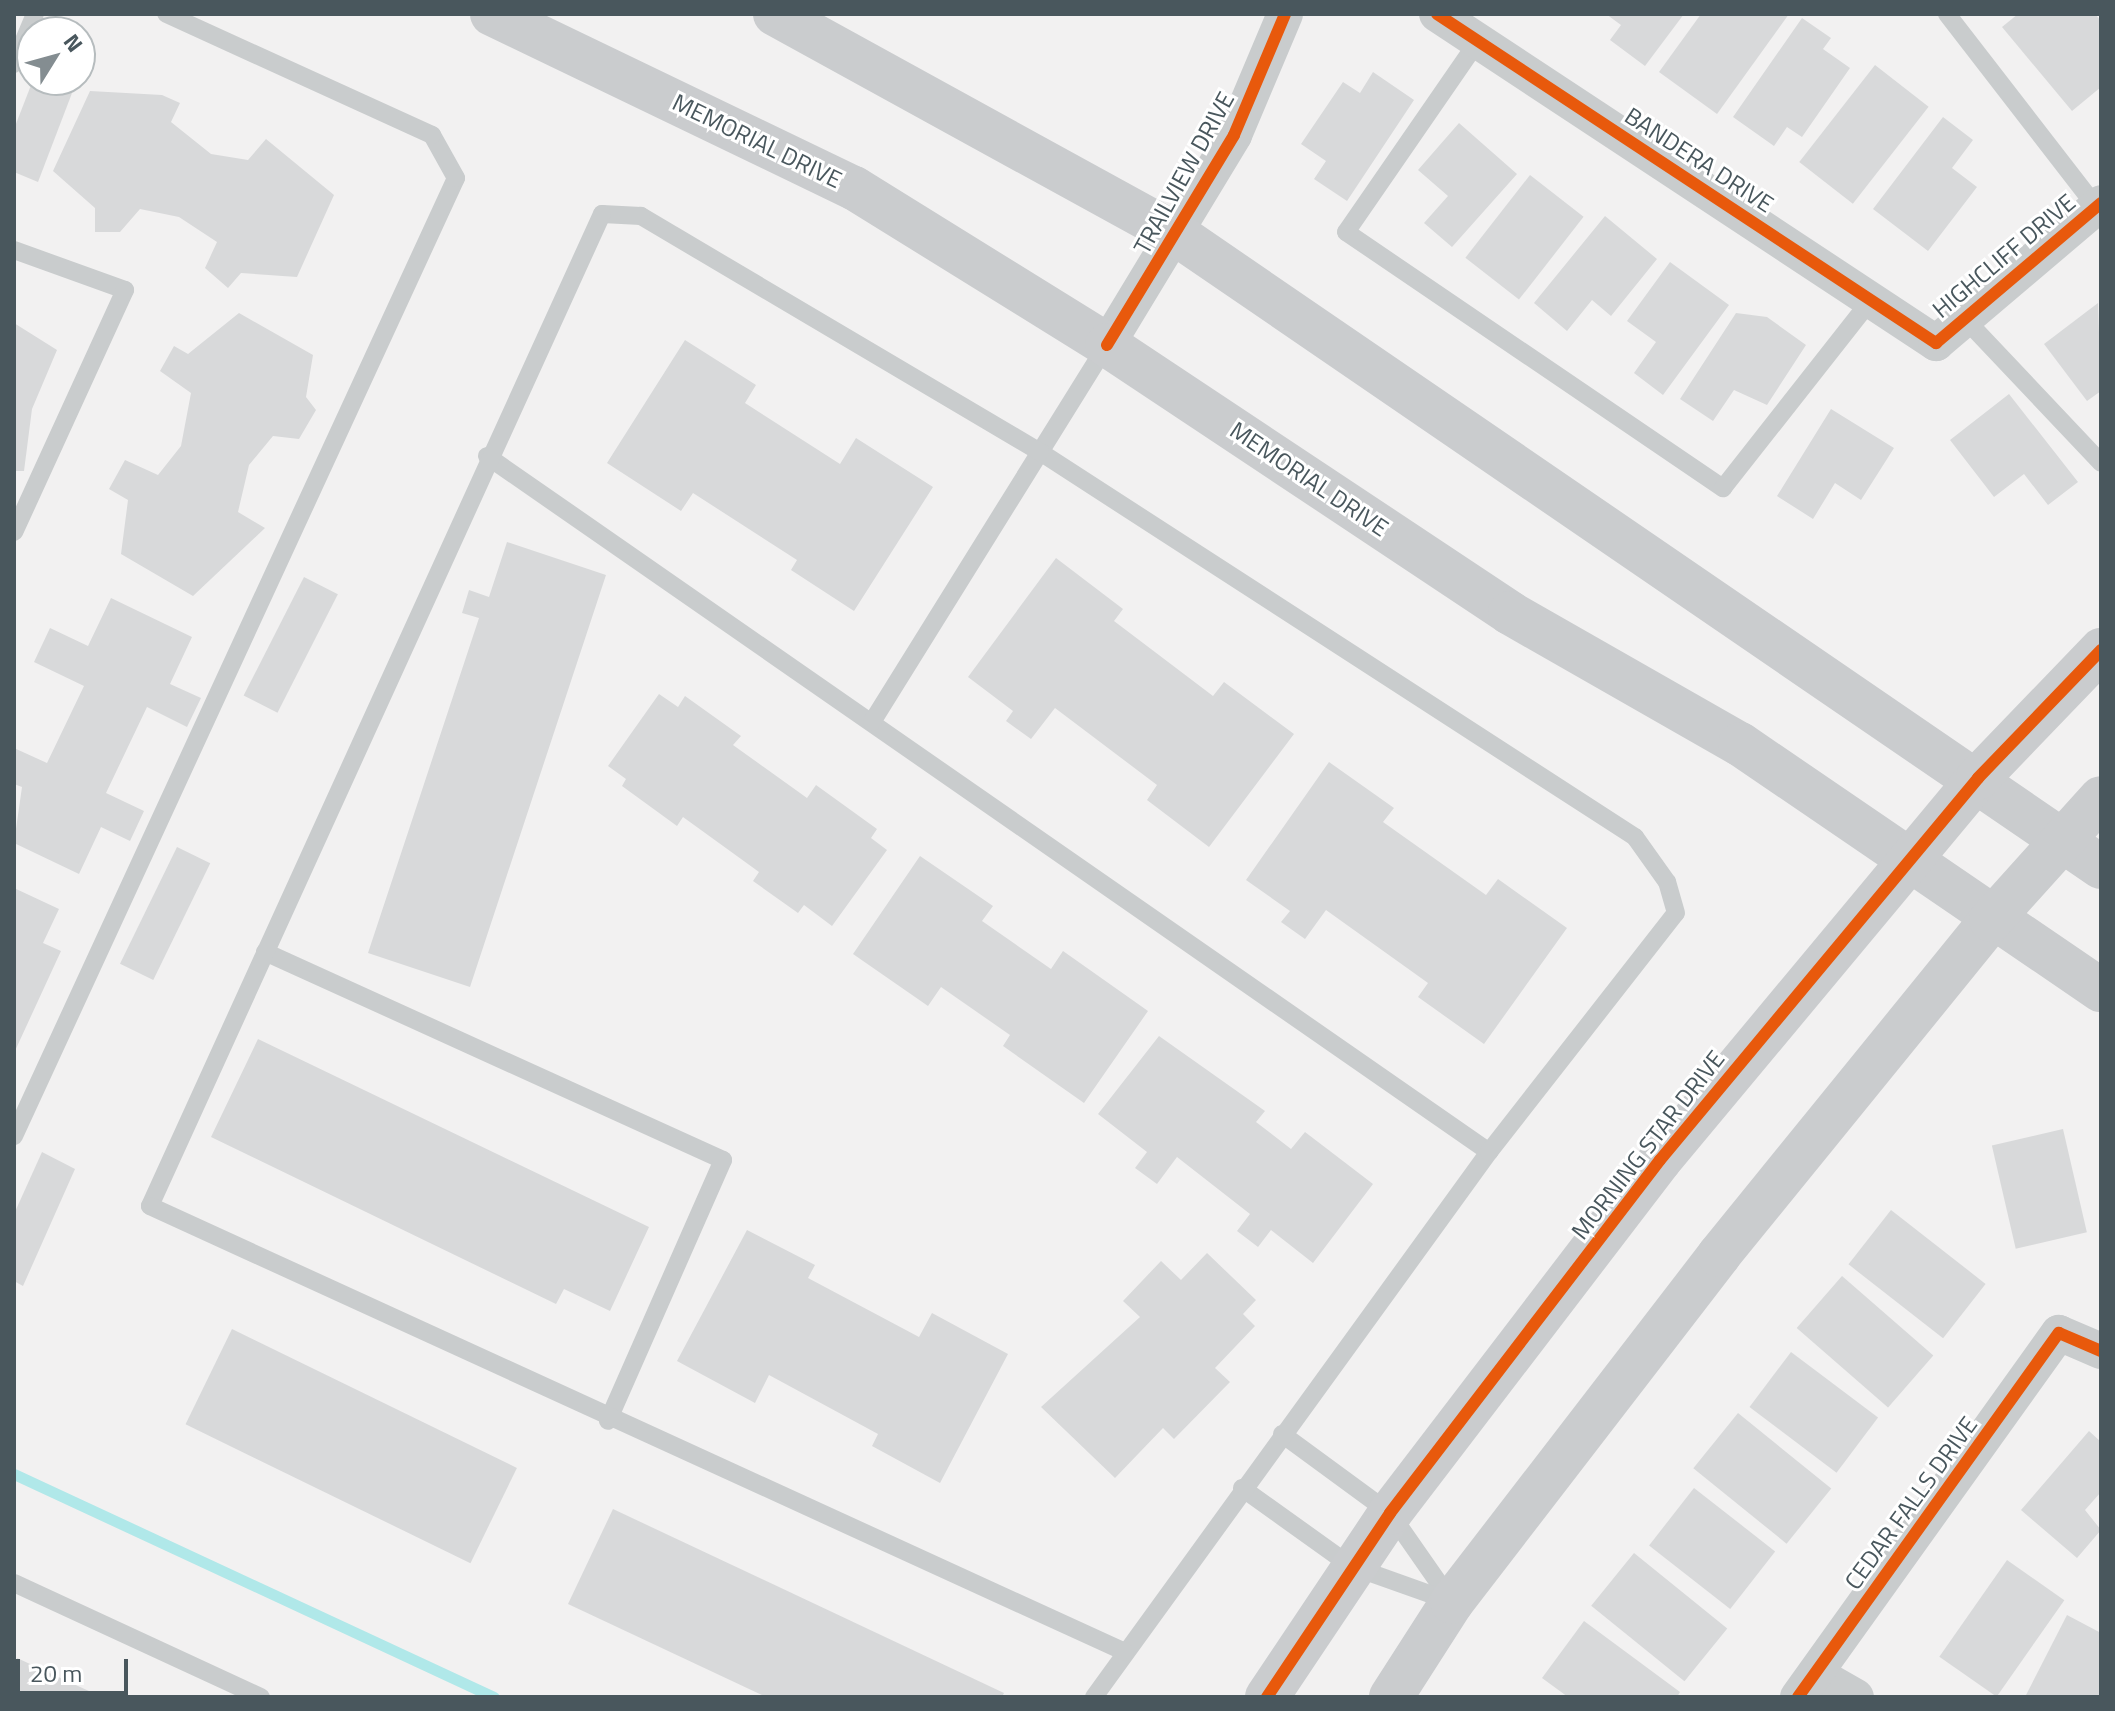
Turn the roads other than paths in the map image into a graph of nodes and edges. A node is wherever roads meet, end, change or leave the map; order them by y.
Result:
1 (35, 14) edge
2 (166, 14) edge
3 (492, 14) edge
4 (775, 14) edge
5 (1285, 14) edge
6 (1437, 14) edge
7 (1947, 14) edge
8 (1478, 41) junction
9 (14, 64) edge
10 (2099, 205) edge
11 (1179, 236) junction
12 (14, 250) edge
13 (1871, 300) junction
14 (1965, 319) junction
15 (1936, 343) joint
16 (1107, 345) junction
17 (1040, 452) junction
18 (487, 456) junction
19 (2101, 463) edge
20 (14, 532) edge
21 (2101, 650) edge
22 (872, 722) junction
23 (1978, 778) junction
24 (2101, 798) edge
25 (2064, 838) junction
26 (1906, 862) junction
27 (2101, 867) edge
28 (1991, 920) junction
29 (265, 952) junction
30 (2101, 990) edge
31 (14, 1136) edge
32 (1489, 1152) junction
33 (2101, 1351) edge
34 (608, 1421) junction
35 (1282, 1434) junction
36 (1242, 1488) junction
37 (1390, 1513) junction
38 (1351, 1566) junction
39 (14, 1583) edge
40 (1452, 1602) junction
41 (1125, 1652) junction
42 (1807, 1686) edge
43 (261, 1697) edge
44 (1094, 1697) edge
45 (1267, 1697) edge
46 (1391, 1697) edge
47 (1856, 1697) edge

1 - 9 lane
2 - 31 lane
3 - 16 main road, MEMORIAL DRIVE
4 - 11 main road
5 - 11 street, TRAILVIEW DRIVE
6 - 8 street, BANDERA DRIVE
7 - 10 lane
8 - 13 street, BANDERA DRIVE
8 - 13 lane
10 - 14 street, HIGHCLIFF DRIVE
11 - 16 street, TRAILVIEW DRIVE
11 - 23 main road
12 - 20 lane
13 - 15 street, BANDERA DRIVE
14 - 15 street, HIGHCLIFF DRIVE
14 - 19 lane
16 - 17 lane
16 - 26 main road, MEMORIAL DRIVE
17 - 18 lane
17 - 22 lane
17 - 32 lane
18 - 22 lane
18 - 29 lane
21 - 23 main road, MORNING STAR DRIVE
22 - 32 lane
23 - 25 main road
23 - 26 main road, MORNING STAR DRIVE
24 - 25 main road
25 - 27 main road
25 - 28 main road
26 - 28 main road, MEMORIAL DRIVE
26 - 37 main road, MORNING STAR DRIVE
28 - 30 main road, MEMORIAL DRIVE
28 - 40 main road
29 - 34 lane
29 - 34 lane
32 - 35 lane
33 - 42 street, CEDAR FALLS DRIVE
34 - 41 lane
35 - 36 lane
35 - 37 lane
36 - 38 lane
36 - 41 lane
37 - 38 main road, MORNING STAR DRIVE
37 - 40 lane
38 - 40 lane
38 - 45 main road, MORNING STAR DRIVE
39 - 43 lane
40 - 46 main road
41 - 44 lane
42 - 47 street

